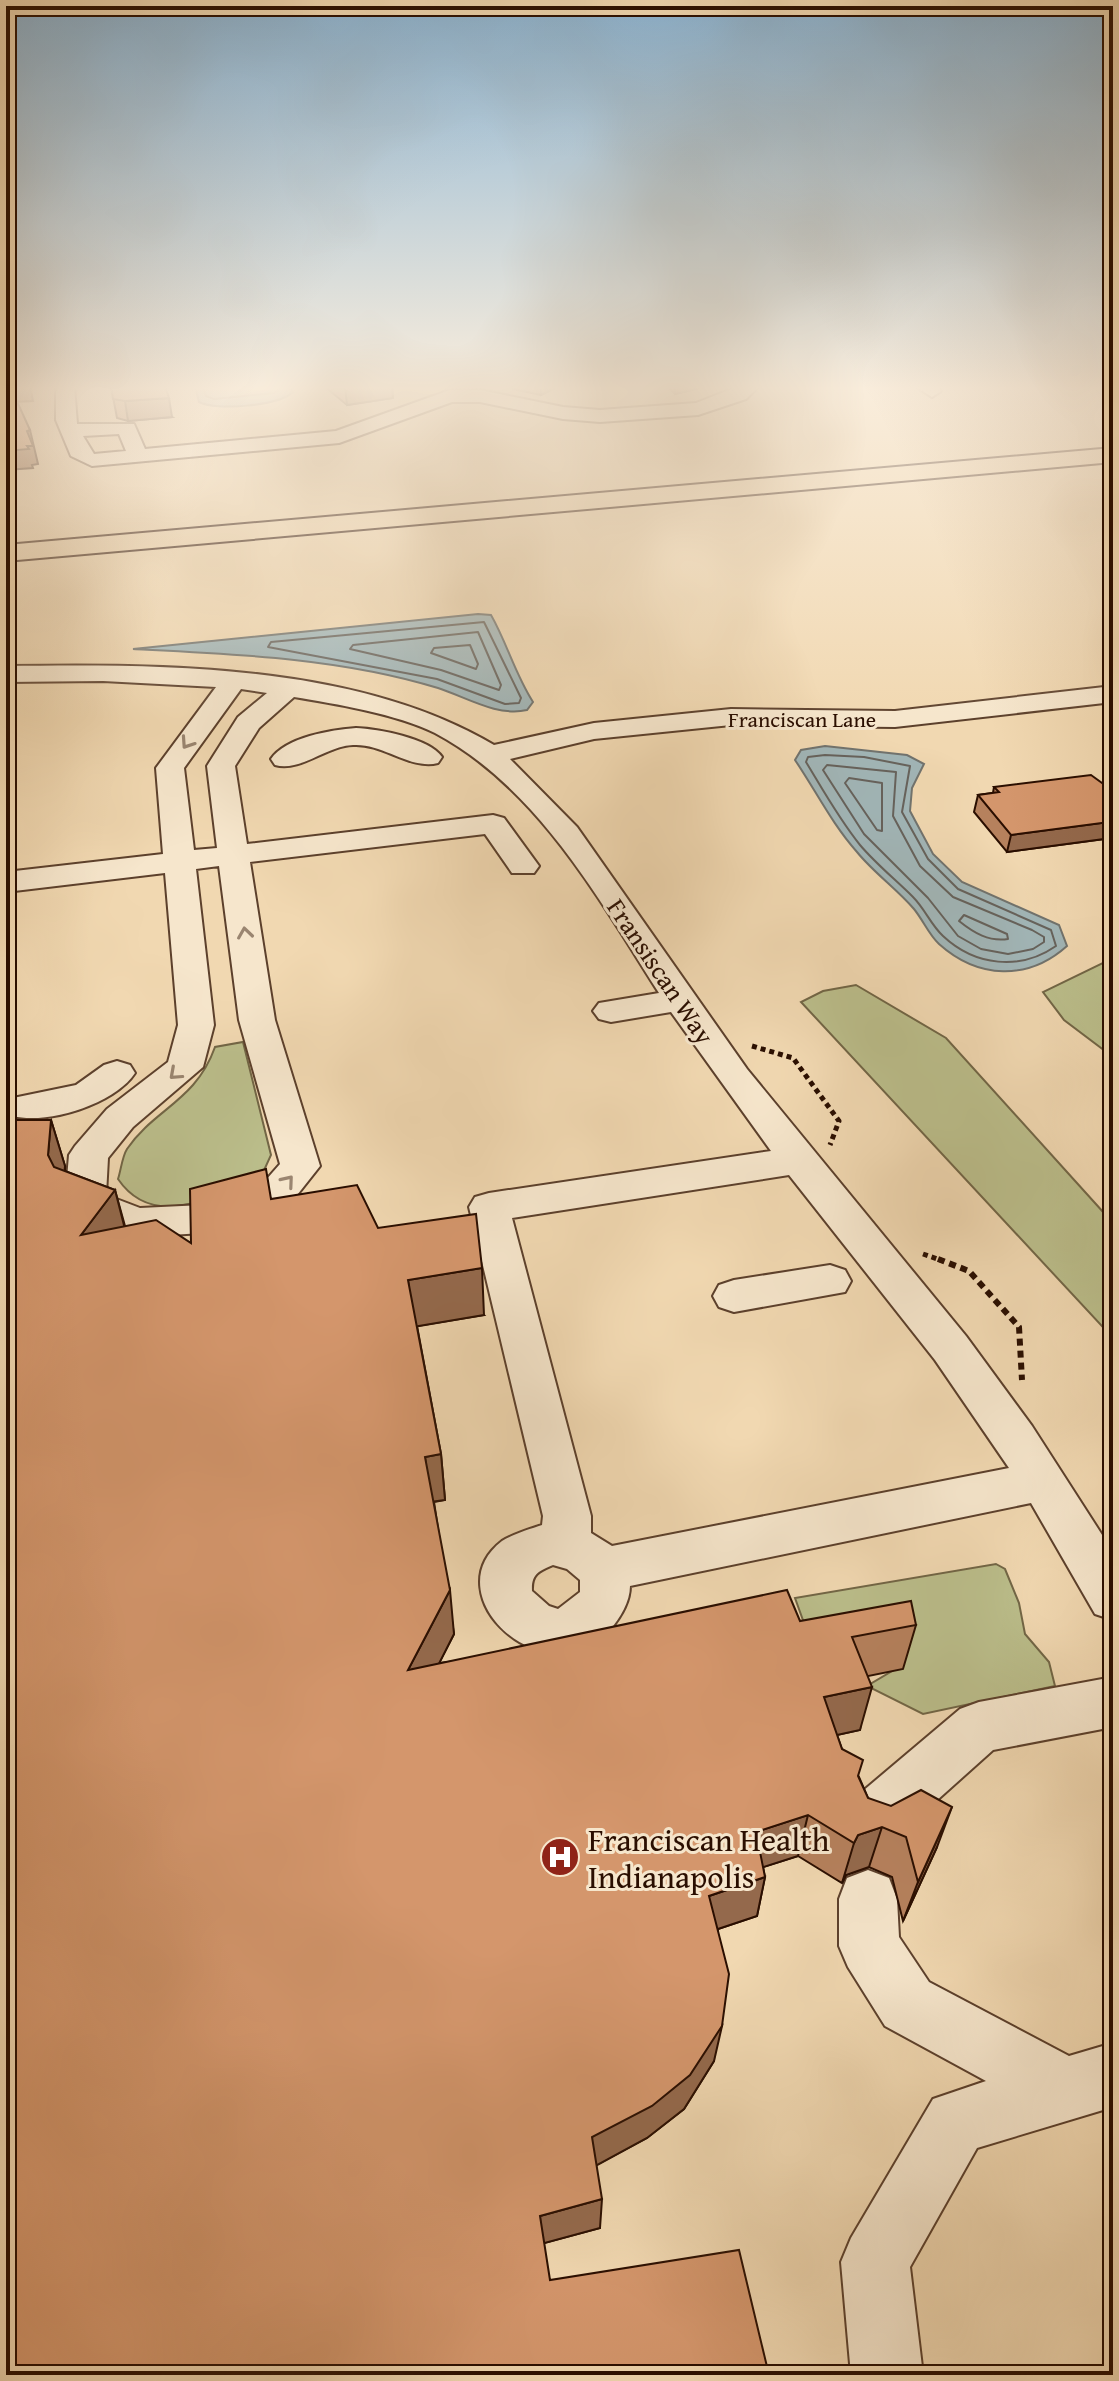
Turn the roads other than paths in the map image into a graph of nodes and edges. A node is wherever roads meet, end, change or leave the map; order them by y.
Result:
1 (637, 497) edge
2 (6, 553) edge
3 (6, 674) edge
4 (234, 681) junction
5 (288, 688) junction
6 (1113, 694) edge
7 (493, 754) junction
8 (428, 757) dead end
9 (285, 759) dead end
10 (234, 854) junction
11 (181, 860) junction
12 (523, 866) dead end
13 (6, 882) edge
14 (679, 1000) junction
15 (611, 1011) dead end
16 (259, 1030) junction
17 (193, 1036) junction
18 (117, 1073) dead end
19 (26, 1107) dead end
20 (800, 1160) junction
21 (830, 1281) dead end
22 (734, 1296) dead end
23 (1042, 1481) junction
24 (1113, 1598) edge
25 (1113, 1702) edge
26 (877, 1816) edge
27 (868, 1899) dead end
28 (1089, 2082) edge
29 (887, 2375) edge

1 - 2 highway
3 - 4 street, Fransiscan Way
4 - 5 street, Fransiscan Way
4 -> 11 street
5 - 7 street, Fransiscan Way
5 - 10 street
6 - 7 street, Franciscan Lane
7 - 14 street, Fransiscan Way
8 - 9 street
10 - 11 street
10 - 12 street
16 -> 10 street
11 - 13 street
11 - 17 street
14 - 15 street
14 - 20 street, Fransiscan Way
16 - 17 street
17 -> 16 street
18 - 19 street
20 - 23 street, Fransiscan Way
20 - 23 street
21 - 22 street
23 - 24 street, Fransiscan Way
25 - 26 street
27 - 28 street
28 - 29 street

